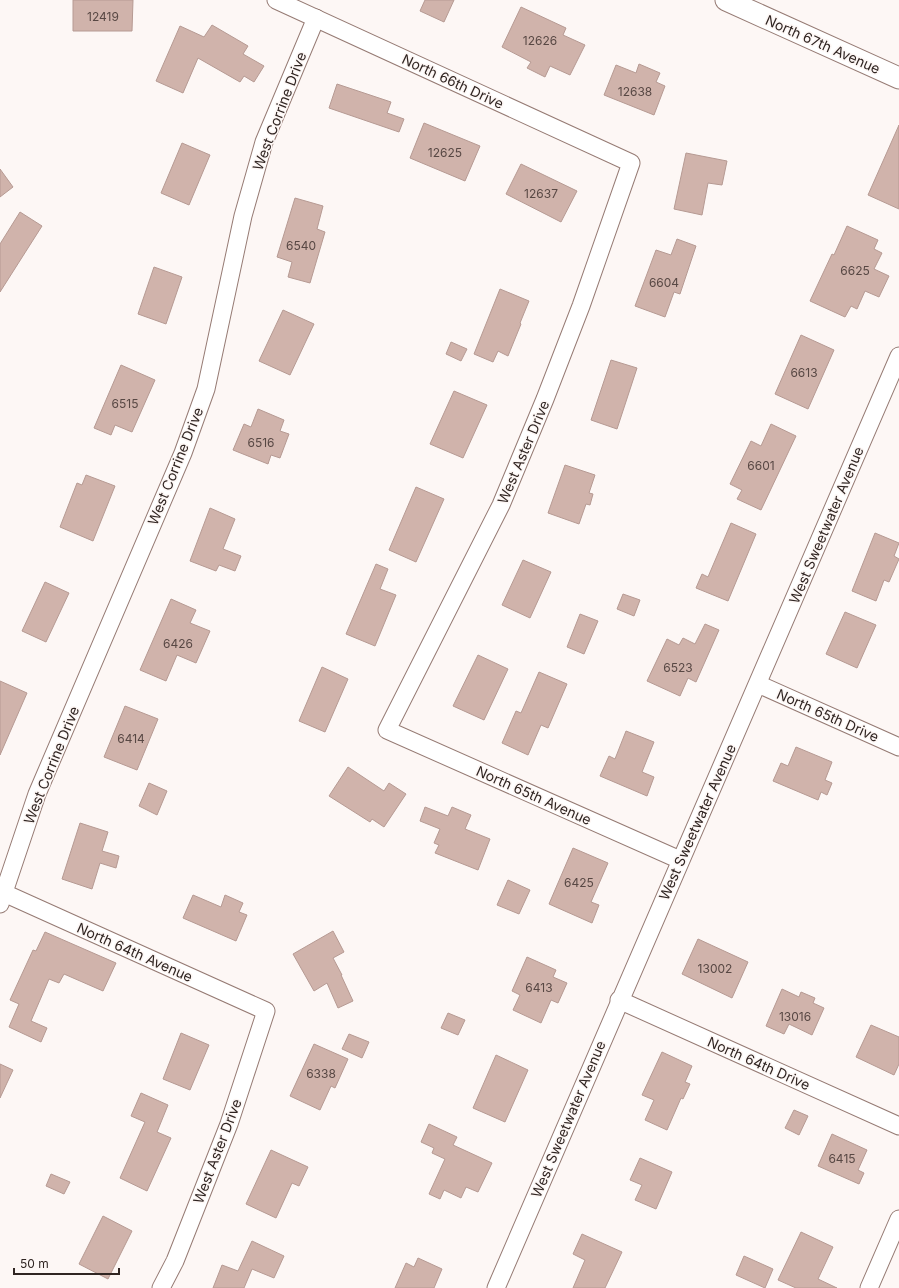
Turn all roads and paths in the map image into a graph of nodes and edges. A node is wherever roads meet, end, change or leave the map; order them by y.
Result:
1 (276, 0) edge
2 (726, 0) edge
3 (316, 18) junction
4 (899, 78) edge
5 (631, 163) joint
6 (899, 356) edge
7 (758, 684) junction
8 (387, 730) joint
9 (899, 747) edge
10 (680, 860) junction
11 (2, 899) edge
12 (619, 1000) junction
13 (266, 1011) joint
14 (899, 1126) edge
15 (899, 1219) edge
16 (162, 1288) edge
17 (496, 1288) edge
18 (869, 1288) edge

1 - 3 street, North 66th Drive
2 - 4 main road, North 67th Avenue
3 - 5 street, North 66th Drive
3 - 11 street, West Corrine Drive
5 - 8 street, West Aster Drive
6 - 7 street, West Sweetwater Avenue
7 - 9 street, North 65th Drive
7 - 10 street, West Sweetwater Avenue
8 - 10 street, North 65th Avenue
10 - 12 street, West Sweetwater Avenue
11 - 13 street, North 64th Avenue
12 - 14 street, North 64th Drive
12 - 17 street, West Sweetwater Avenue
13 - 16 street, West Aster Drive
15 - 18 street

